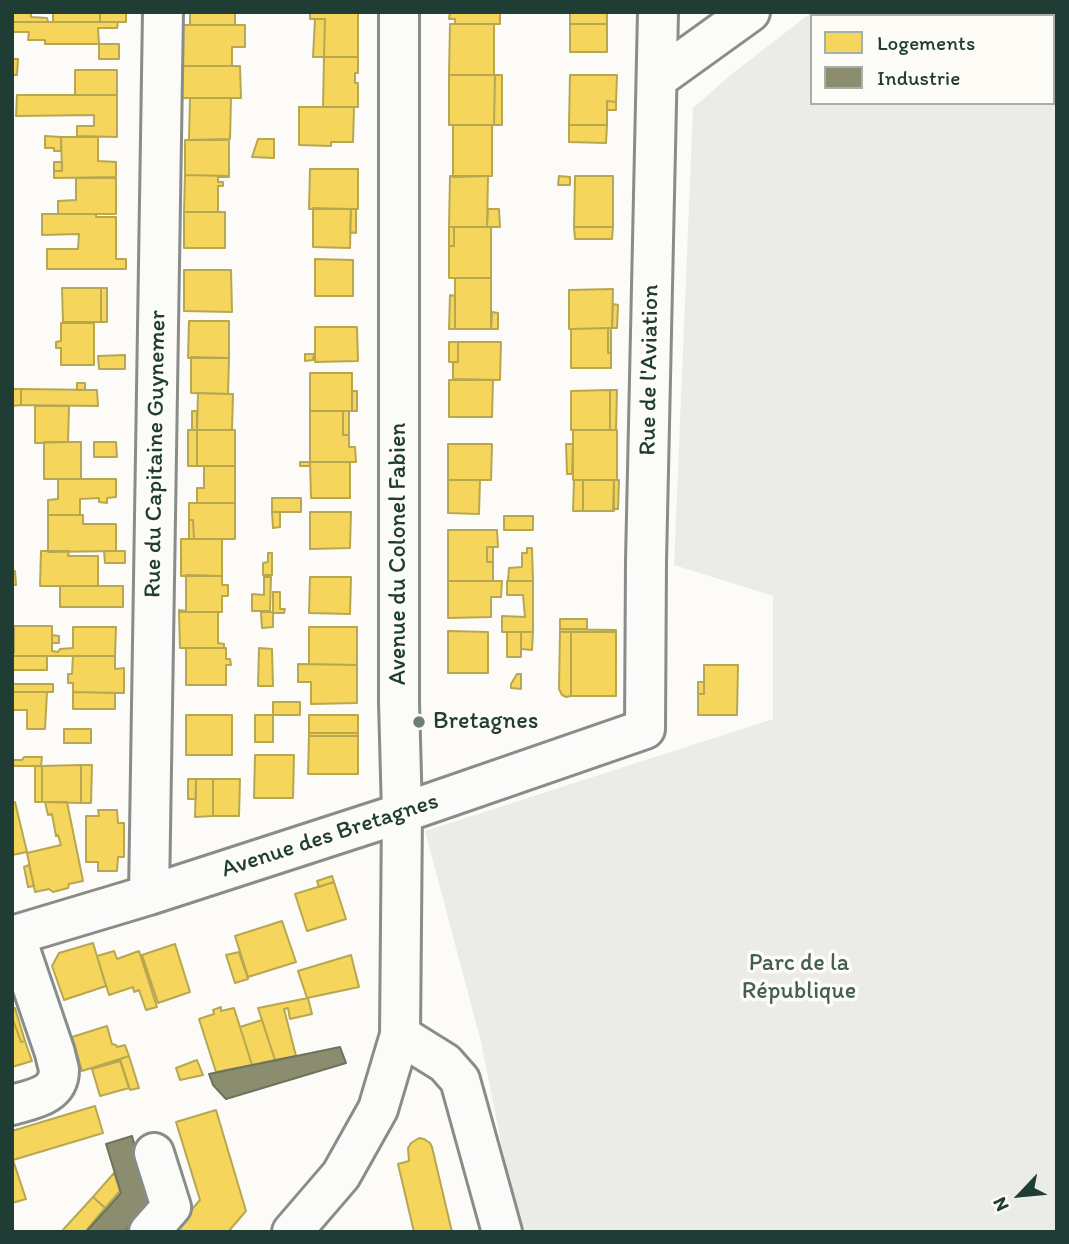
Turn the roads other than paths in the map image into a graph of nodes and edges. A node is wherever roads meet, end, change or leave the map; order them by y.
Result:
1 (163, 12) edge
2 (400, 12) edge
3 (658, 12) edge
4 (750, 12) edge
5 (657, 79) junction
6 (645, 729) joint
7 (402, 813) junction
8 (149, 895) junction
9 (14, 936) edge
10 (400, 1035) junction
11 (12, 1105) edge
12 (154, 1153) dead end
13 (149, 1232) edge
14 (292, 1232) edge
15 (502, 1232) edge

1 - 8 street, Rue du Capitaine Guynemer
2 - 7 street, Avenue du Colonel Fabien
3 - 5 street, Rue de l'Aviation
4 - 5 street
5 - 6 street, Rue de l'Aviation
6 - 7 street, Avenue des Bretagnes
7 - 8 street, Avenue des Bretagnes
7 - 10 street, Avenue du Colonel Fabien
8 - 9 street, Avenue des Bretagnes
9 - 11 street
10 - 14 street, Avenue du Colonel Fabien
10 - 15 street
12 - 13 street

